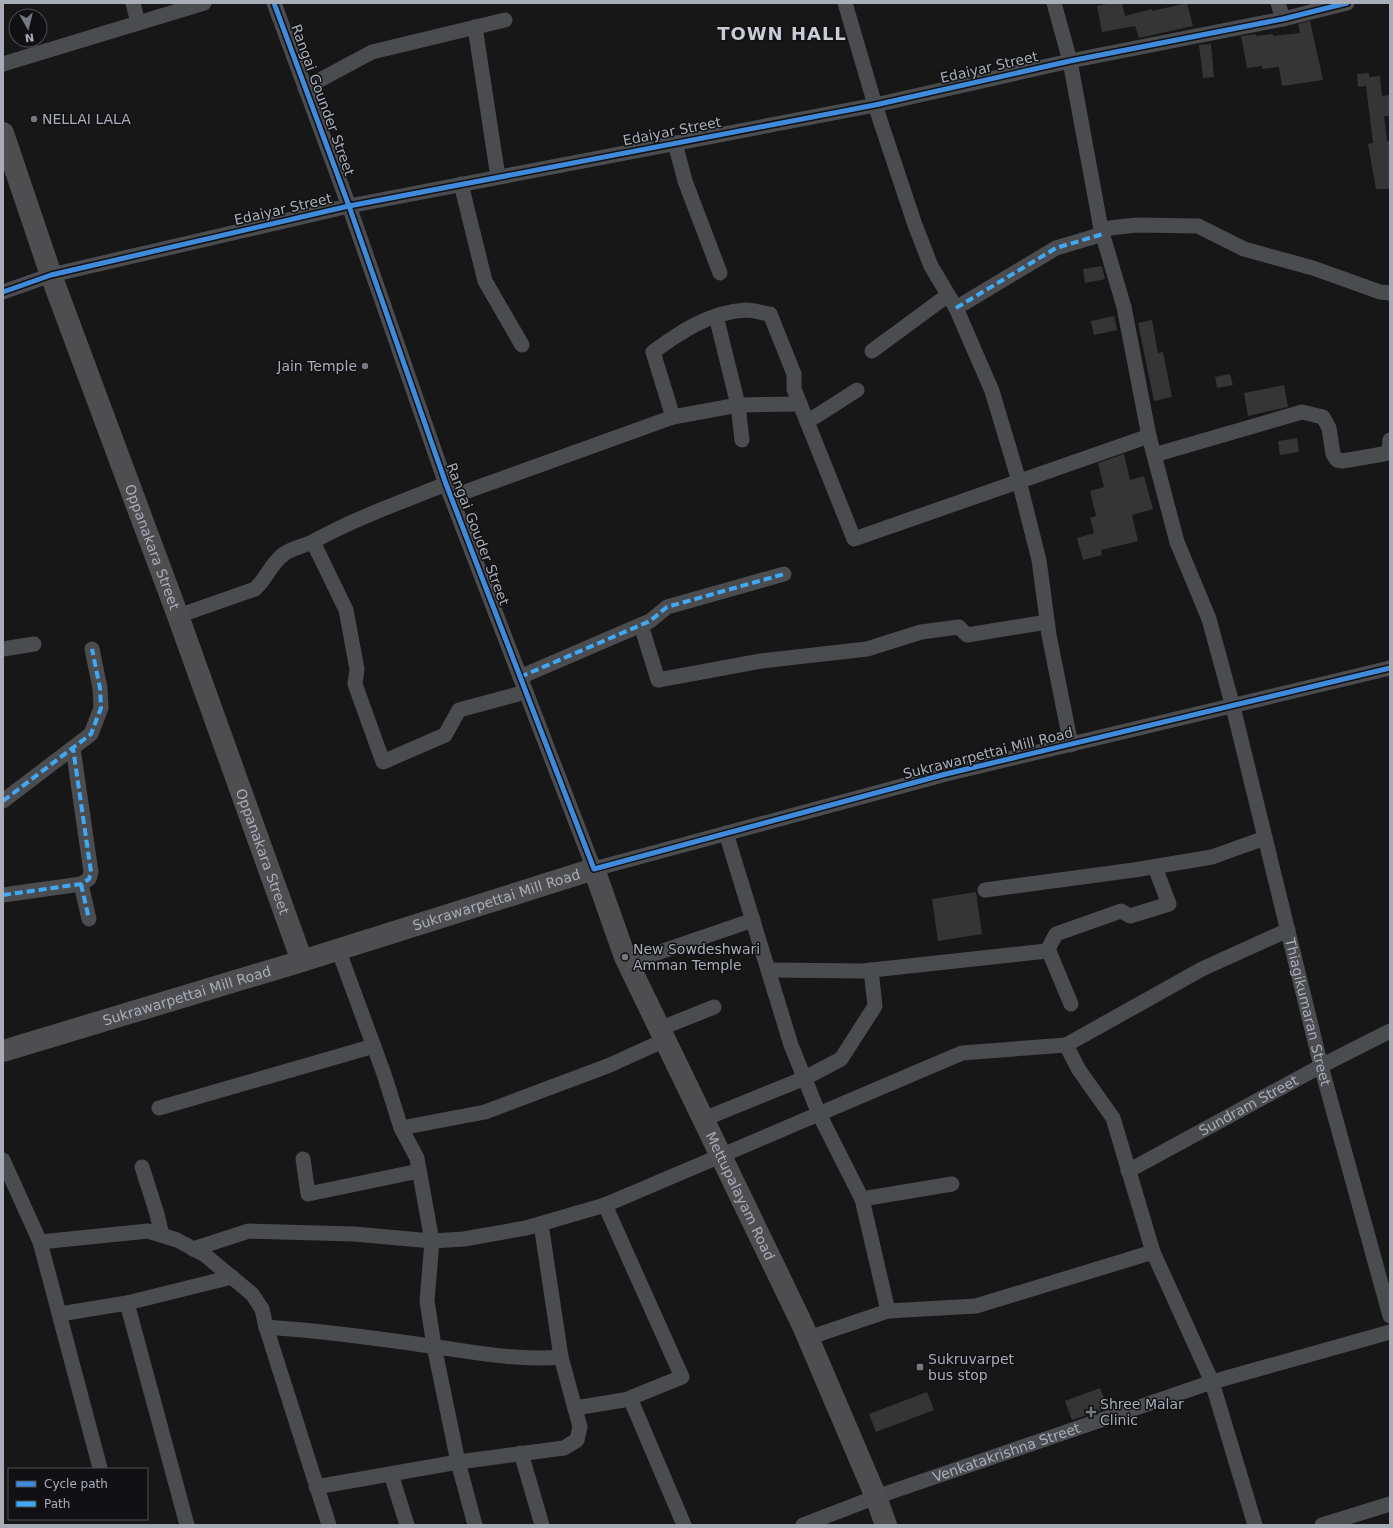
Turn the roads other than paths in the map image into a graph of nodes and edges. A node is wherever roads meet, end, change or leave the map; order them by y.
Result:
1 (133, 3) edge
2 (204, 3) edge
3 (274, 3) edge
4 (845, 3) edge
5 (1054, 3) edge
6 (1278, 3) edge
7 (1347, 3) edge
8 (1282, 19) junction
9 (505, 20) dead end
10 (138, 23) junction
11 (475, 27) junction
12 (1070, 60) junction
13 (3, 64) edge
14 (306, 88) junction
15 (875, 105) junction
16 (3, 133) edge
17 (675, 143) junction
18 (498, 177) junction
19 (461, 184) junction
20 (349, 206) junction
21 (1102, 231) junction
22 (720, 273) dead end
23 (51, 275) junction
24 (3, 292) edge
25 (1390, 294) edge
26 (948, 295) junction
27 (956, 308) junction
28 (716, 316) junction
29 (522, 345) dead end
30 (872, 351) dead end
31 (857, 390) dead end
32 (800, 404) junction
33 (738, 405) junction
34 (673, 416) junction
35 (807, 422) junction
36 (1149, 436) junction
37 (742, 440) dead end
38 (1390, 440) edge
39 (1154, 455) junction
40 (1019, 481) junction
41 (449, 491) junction
42 (313, 542) junction
43 (784, 574) dead end
44 (178, 616) junction
45 (1047, 622) junction
46 (641, 625) junction
47 (34, 644) dead end
48 (92, 649) dead end
49 (3, 650) edge
50 (1390, 668) edge
51 (520, 677) junction
52 (526, 692) junction
53 (1233, 707) junction
54 (1071, 745) junction
55 (73, 748) junction
56 (3, 802) edge
57 (726, 833) junction
58 (1265, 838) junction
59 (1156, 867) junction
60 (594, 869) junction
61 (81, 884) junction
62 (985, 890) dead end
63 (3, 895) edge
64 (89, 919) dead end
65 (753, 920) junction
66 (1288, 930) junction
67 (338, 949) junction
68 (1048, 949) junction
69 (302, 961) junction
70 (628, 963) junction
71 (769, 970) junction
72 (871, 970) junction
73 (1071, 1004) dead end
74 (714, 1007) dead end
75 (1390, 1030) edge
76 (662, 1035) junction
77 (1066, 1045) junction
78 (374, 1046) junction
79 (3, 1051) edge
80 (1320, 1066) junction
81 (804, 1078) junction
82 (159, 1108) dead end
83 (819, 1114) junction
84 (704, 1119) junction
85 (401, 1128) junction
86 (722, 1155) junction
87 (303, 1159) dead end
88 (3, 1160) edge
89 (142, 1167) dead end
90 (419, 1170) junction
91 (1128, 1171) junction
92 (952, 1184) dead end
93 (862, 1199) junction
94 (605, 1205) junction
95 (541, 1224) junction
96 (162, 1235) junction
97 (432, 1241) junction
98 (40, 1242) junction
99 (193, 1249) junction
100 (1153, 1252) junction
101 (232, 1277) junction
102 (127, 1303) junction
103 (888, 1311) junction
104 (60, 1314) junction
105 (1390, 1316) edge
106 (266, 1328) junction
107 (1390, 1332) edge
108 (808, 1338) junction
109 (434, 1346) junction
110 (561, 1357) junction
111 (1212, 1382) junction
112 (630, 1399) junction
113 (575, 1408) junction
114 (521, 1453) junction
115 (458, 1462) junction
116 (100, 1468) dead end
117 (391, 1474) junction
118 (316, 1488) junction
119 (876, 1497) junction
120 (1390, 1504) edge
121 (187, 1525) edge
122 (329, 1525) edge
123 (407, 1525) edge
124 (475, 1525) edge
125 (542, 1525) edge
126 (684, 1525) edge
127 (803, 1525) edge
128 (886, 1525) edge
129 (1255, 1525) edge
130 (1322, 1525) edge

1 - 10 street
2 - 10 street
3 - 14 street, Rangai Gounder Street
4 - 15 street
5 - 12 street, Thiagikumaran Street
6 - 8 street
7 - 8 street, Edaiyar Street
8 - 12 street, Edaiyar Street
9 - 11 street
10 - 13 street
11 - 14 street
11 - 18 street
12 - 15 street, Edaiyar Street
12 - 21 street, Thiagikumaran Street
14 - 20 street, Rangai Gounder Street
15 - 17 street, Edaiyar Street
15 - 26 street
16 - 23 highway, Oppanakara Street
17 - 18 street, Edaiyar Street
17 - 22 street
18 - 19 street, Edaiyar Street
19 - 20 street, Edaiyar Street
19 - 29 street
20 - 23 street, Edaiyar Street
20 - 41 street, Rangai Gouder Street
21 - 25 street
21 - 27 street
21 - 36 street, Thiagikumaran Street
23 - 24 street, Edaiyar Street
23 - 44 highway, Oppanakara Street
26 - 27 street
26 - 30 street
27 - 40 street
28 - 32 street
28 - 33 street
28 - 34 street
31 - 35 street
32 - 33 street
32 - 35 street
33 - 34 street
33 - 37 street
34 - 41 street
35 - 40 street
36 - 39 street, Thiagikumaran Street
36 - 40 street
38 - 39 street
39 - 53 street, Thiagikumaran Street
40 - 45 street
41 - 42 street
41 - 51 street, Rangai Gouder Street
42 - 44 street
42 - 52 street
43 - 46 street
44 - 69 highway, Oppanakara Street
45 - 46 street
45 - 54 street
46 - 51 street
47 - 49 street
48 - 55 street
50 - 53 street, Sukrawarpettai Mill Road
51 - 52 street, Rangai Gouder Street
52 - 60 street, Rangai Gouder Street
53 - 54 street, Sukrawarpettai Mill Road
53 - 58 street, Thiagikumaran Street
54 - 57 street, Sukrawarpettai Mill Road
55 - 56 street
55 - 61 street
57 - 60 street, Sukrawarpettai Mill Road
57 - 65 street
58 - 59 street
58 - 66 street, Thiagikumaran Street
59 - 62 street
59 - 68 street
60 - 67 highway, Sukrawarpettai Mill Road
60 - 70 highway, Mettupalayam Road
61 - 63 street
61 - 64 street
65 - 70 street
65 - 71 street
66 - 77 street
66 - 80 street, Thiagikumaran Street
67 - 69 highway, Sukrawarpettai Mill Road
67 - 78 street
68 - 72 street
68 - 73 street
69 - 79 highway, Sukrawarpettai Mill Road
70 - 76 highway, Mettupalayam Road
71 - 72 street
71 - 81 street
72 - 81 street
74 - 76 street
75 - 80 street, Sundram Street
76 - 84 highway, Mettupalayam Road
76 - 85 street
77 - 83 street
77 - 91 street
78 - 82 street
78 - 85 street
80 - 91 street, Sundram Street
80 - 105 street, Thiagikumaran Street
81 - 83 street
81 - 84 street
83 - 86 street
83 - 93 street
84 - 86 highway, Mettupalayam Road
85 - 90 street
86 - 94 street
86 - 108 highway, Mettupalayam Road
87 - 90 street
88 - 98 street
89 - 96 street
90 - 97 street
91 - 100 street
92 - 93 street
93 - 103 street
94 - 95 street
94 - 112 street
95 - 97 street
95 - 110 street
96 - 98 street
96 - 99 street
97 - 99 street
97 - 109 street
98 - 104 street
99 - 101 street
100 - 103 street
100 - 111 street
101 - 102 street
101 - 106 street
102 - 104 street
102 - 121 street
103 - 108 street
104 - 116 street
106 - 109 street
106 - 118 street
107 - 111 street, Venkatakrishna Street
108 - 119 highway, Mettupalayam Road
109 - 110 street
109 - 115 street
110 - 113 street
111 - 119 street, Venkatakrishna Street
111 - 129 street
112 - 113 street
112 - 126 street
113 - 114 street
114 - 115 street
114 - 125 street
115 - 117 street
115 - 124 street
117 - 118 street
117 - 123 street
118 - 122 street
119 - 127 street, Venkatakrishna Street
119 - 128 highway, Mettupalayam Road
120 - 130 street

